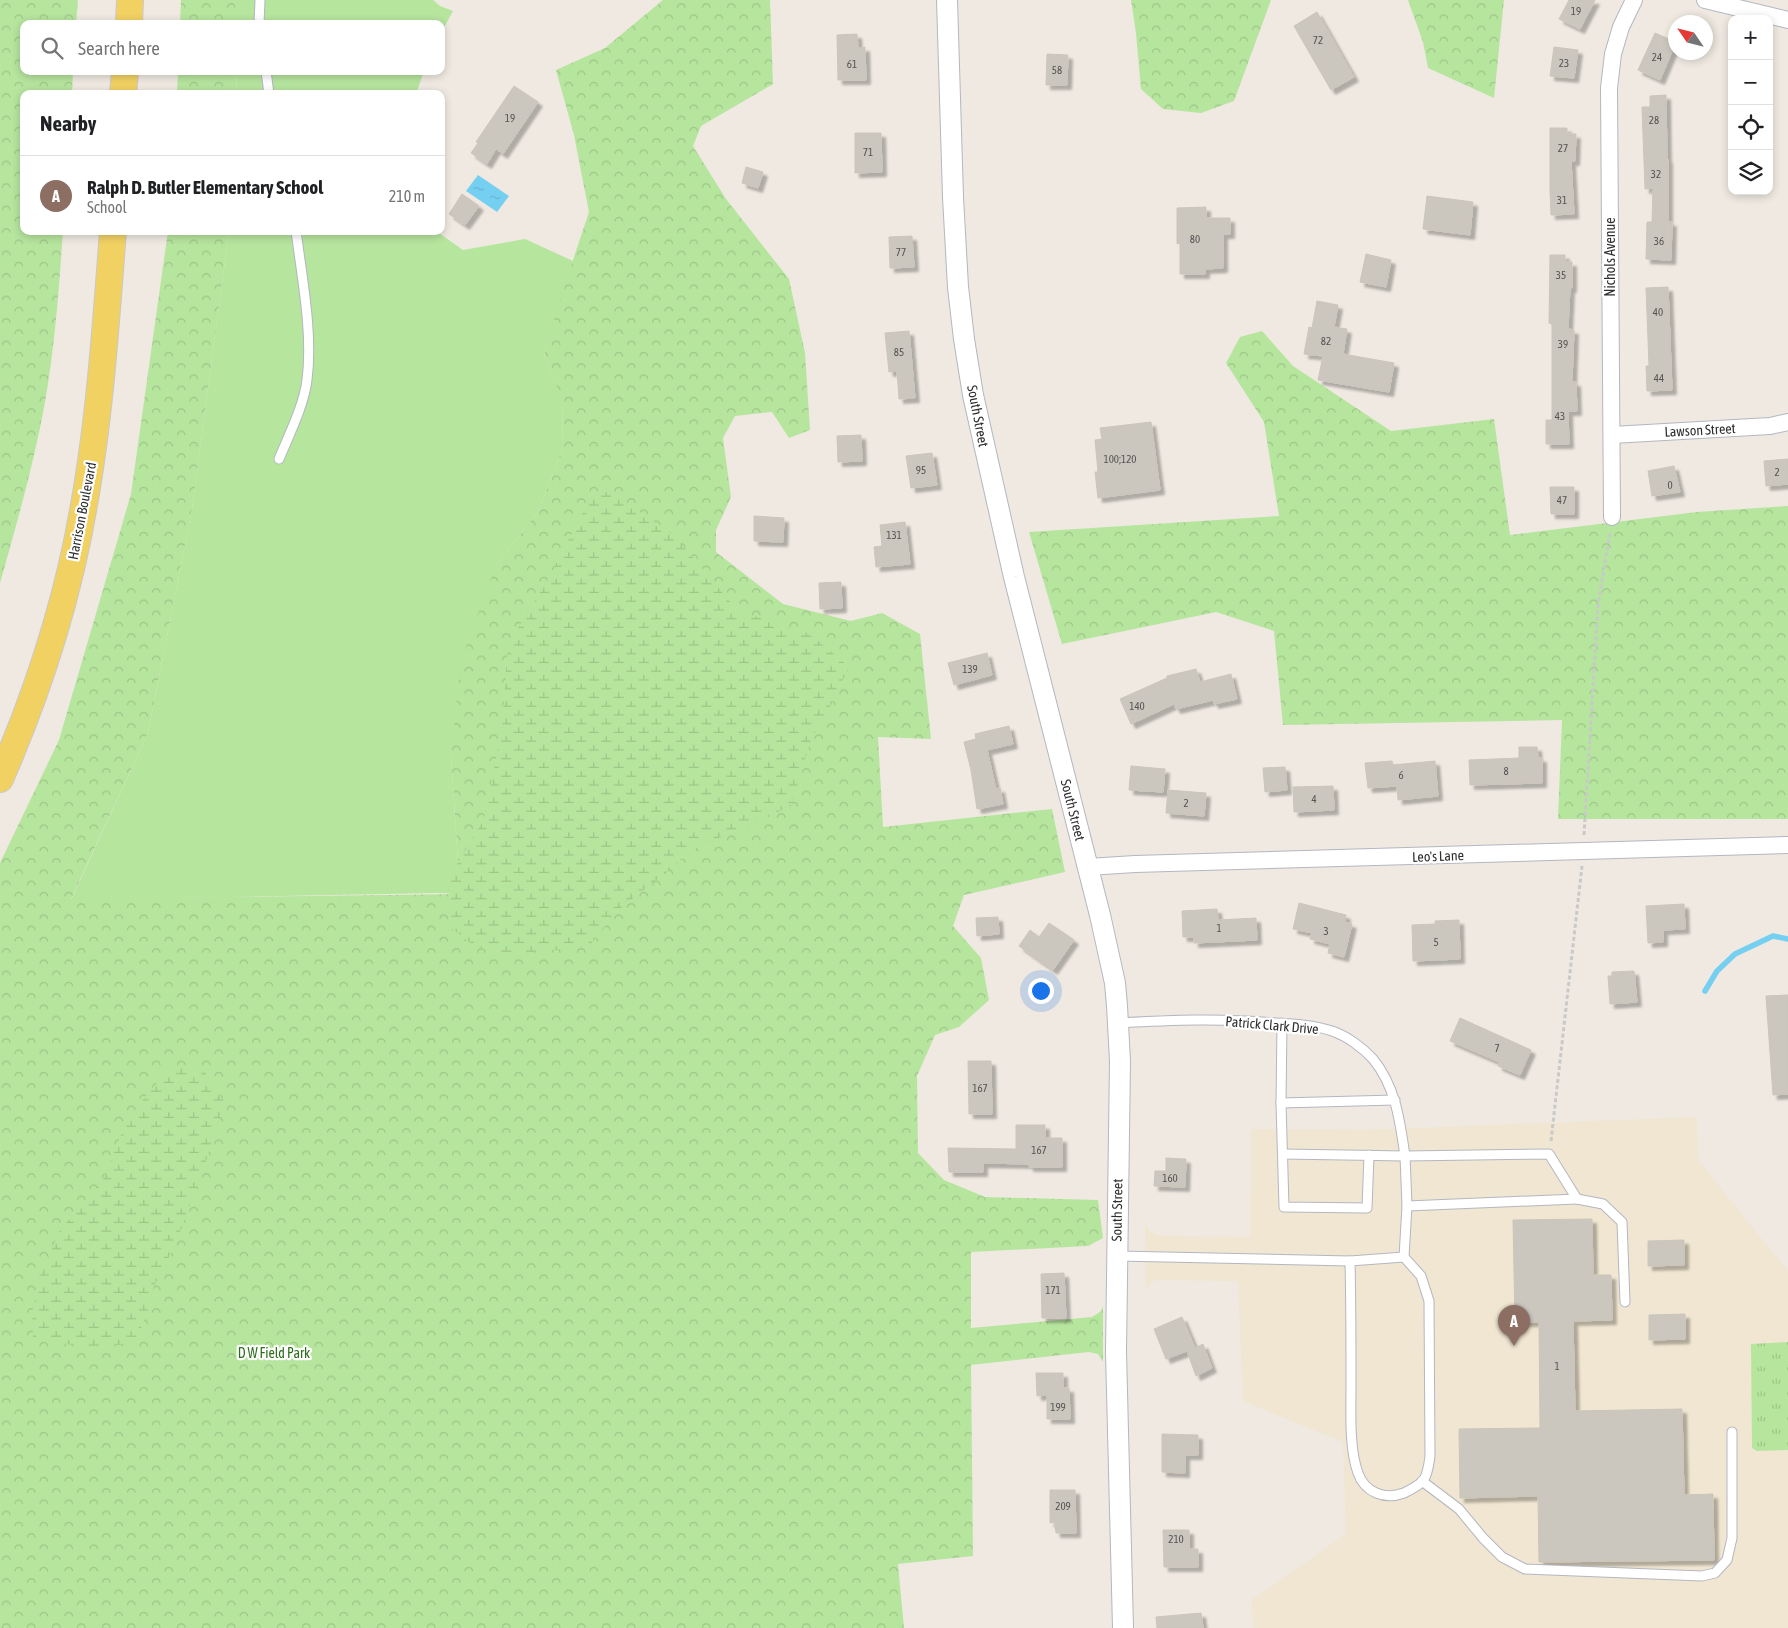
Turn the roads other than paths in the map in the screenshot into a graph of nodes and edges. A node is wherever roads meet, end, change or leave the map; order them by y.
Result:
1 (130, 0) edge
2 (260, 0) edge
3 (947, 0) edge
4 (1634, 0) edge
5 (1704, 0) edge
6 (129, 20) edge
7 (259, 20) edge
8 (1788, 20) edge
9 (125, 75) edge
10 (267, 75) edge
11 (123, 90) edge
12 (269, 90) edge
13 (113, 235) edge
14 (297, 235) edge
15 (1788, 422) edge
16 (1612, 435) junction
17 (279, 459) dead end
18 (1612, 517) dead end
19 (0, 779) edge
20 (1788, 845) edge
21 (1088, 867) junction
22 (1119, 1023) junction
23 (1282, 1023) junction
24 (1395, 1100) junction
25 (1282, 1103) junction
26 (1283, 1154) junction
27 (1369, 1155) junction
28 (1405, 1156) junction
29 (1577, 1199) junction
30 (1407, 1206) junction
31 (1116, 1256) junction
32 (1404, 1257) junction
33 (1350, 1260) junction
34 (1625, 1302) dead end
35 (1732, 1432) dead end
36 (1422, 1481) junction
37 (1124, 1628) edge

1 - 6 main road
2 - 7 lane
3 - 21 street, South Street
4 - 16 street, Nichols Avenue
5 - 8 street
9 - 11 main road
10 - 12 lane
13 - 19 main road, Harrison Boulevard
14 - 17 lane
15 - 16 street, Lawson Street
16 - 18 street, Nichols Avenue
20 - 21 street, Leo's Lane
21 - 22 street, South Street
22 - 23 lane, Patrick Clark Drive
22 - 31 street, South Street
23 - 24 lane, Patrick Clark Drive
23 - 25 lane
24 - 25 lane
24 - 28 lane, Patrick Clark Drive
25 - 26 lane
26 - 27 lane
26 - 27 lane
27 - 28 lane
28 - 29 lane
28 - 30 lane, Patrick Clark Drive
29 - 30 lane
29 - 34 lane
30 - 32 lane, Patrick Clark Drive
31 - 33 lane
31 - 37 street, South Street
32 - 33 lane
32 - 36 lane
33 - 36 lane
35 - 36 lane

